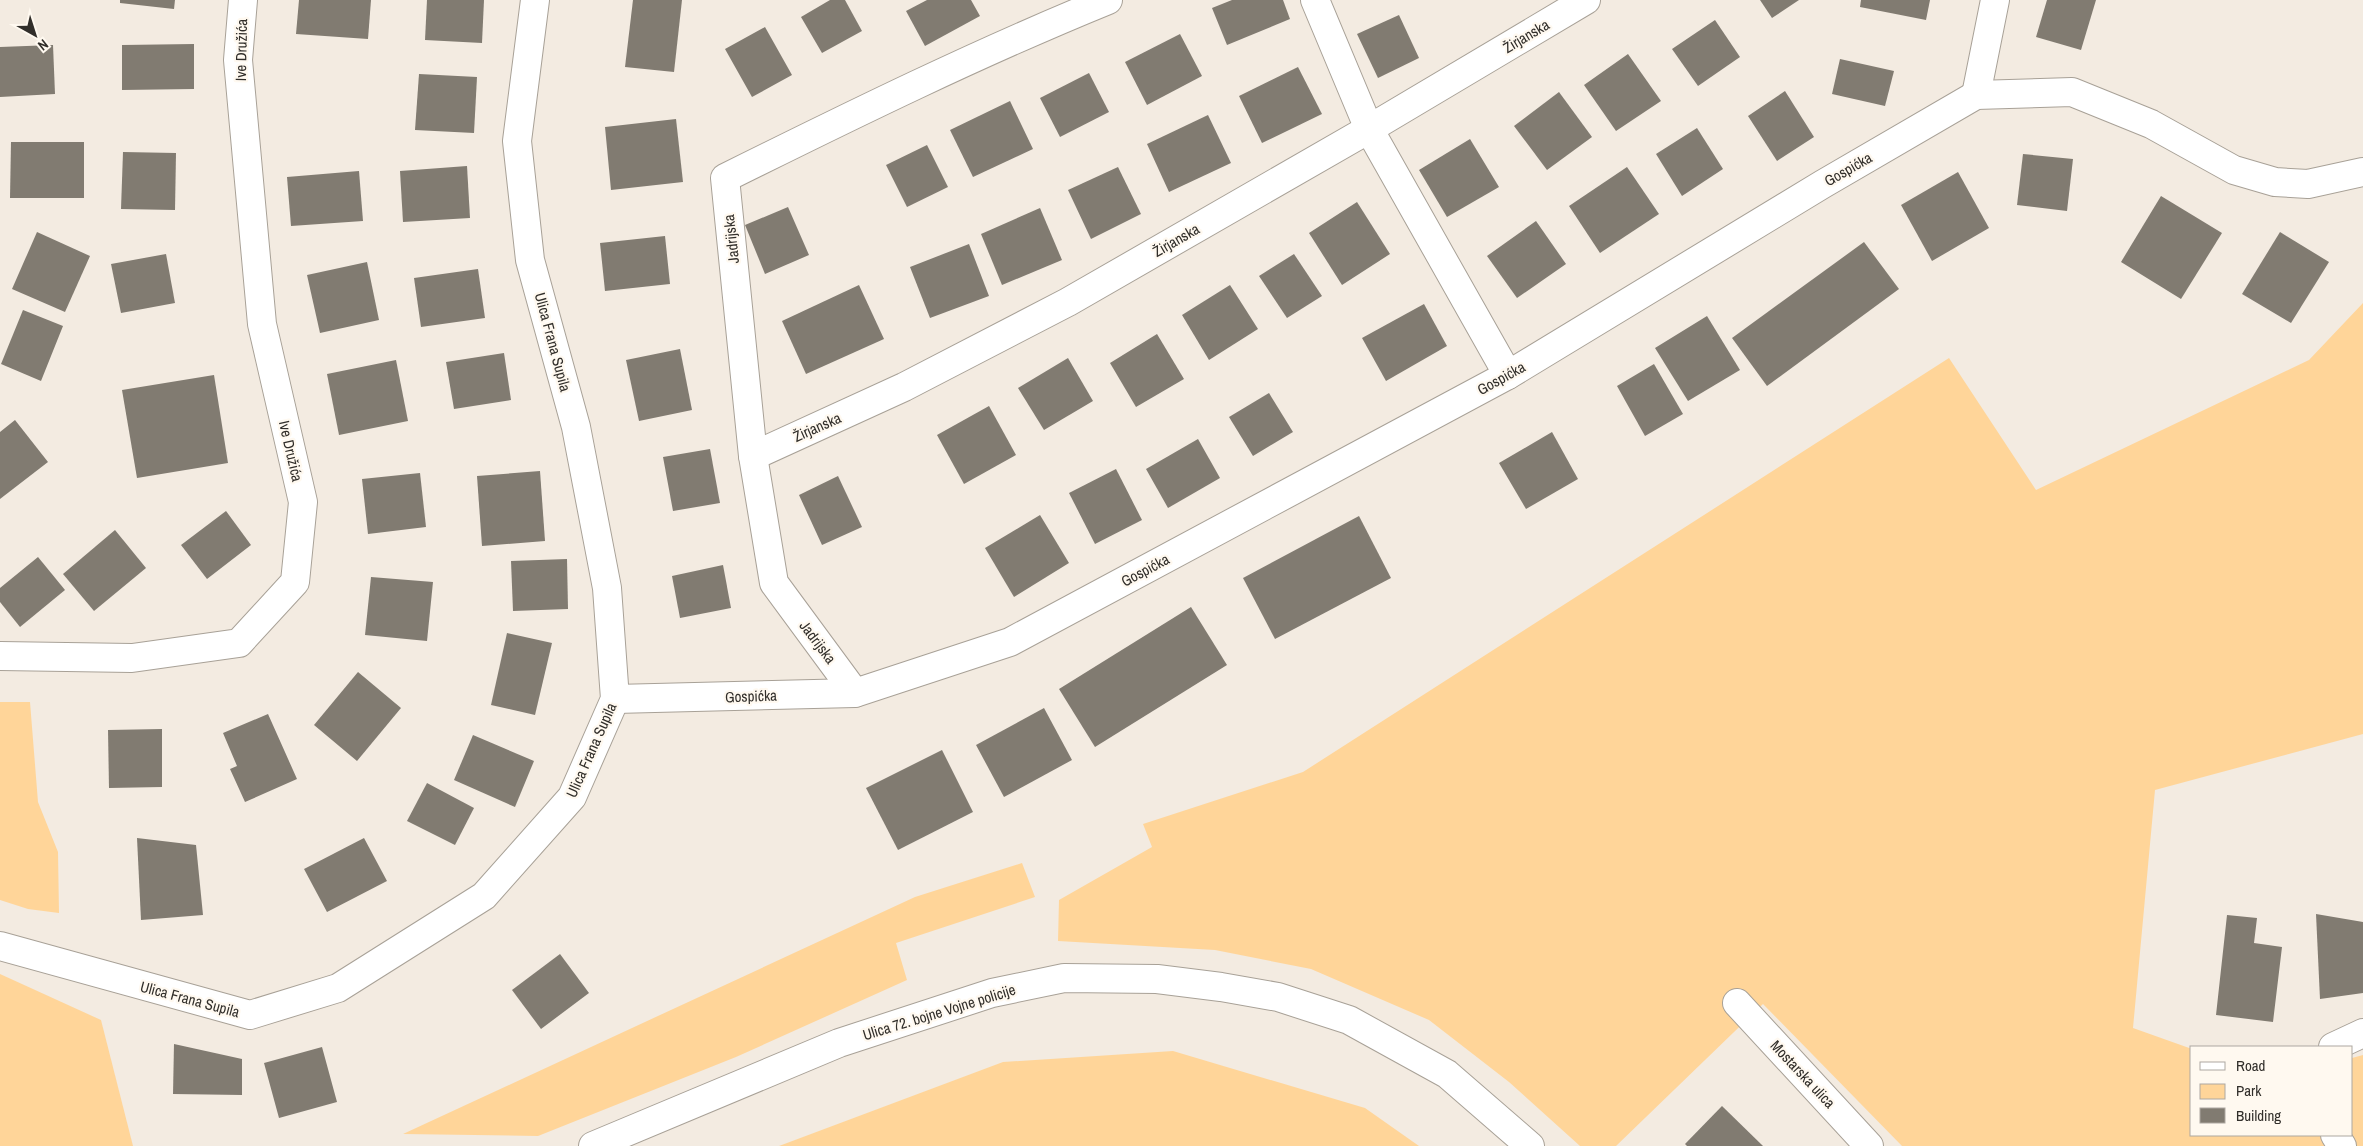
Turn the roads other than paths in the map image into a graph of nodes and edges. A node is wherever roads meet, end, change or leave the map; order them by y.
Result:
1 (243, 0) edge
2 (535, 0) edge
3 (1108, 0) edge
4 (1315, 0) edge
5 (1586, 0) edge
6 (1995, 0) edge
7 (1976, 95) junction
8 (1369, 130) junction
9 (2363, 172) edge
10 (1508, 375) junction
11 (753, 456) junction
12 (0, 656) edge
13 (856, 693) junction
14 (615, 699) junction
15 (0, 946) edge
16 (1737, 1003) dead end
17 (2363, 1033) edge
18 (2335, 1046) edge
19 (593, 1146) edge
20 (1530, 1146) edge
21 (1869, 1146) edge

1 - 12 street, Ive Družića
2 - 14 street, Ulica Frana Supila
3 - 11 street, Jadrijska
4 - 8 street
5 - 8 street, Žirjanska
6 - 7 street
7 - 9 street, Gospićka
7 - 10 street, Gospićka
8 - 10 street
8 - 11 street, Žirjanska
10 - 13 street, Gospićka
11 - 13 street, Jadrijska
13 - 14 street, Gospićka
14 - 15 street, Ulica Frana Supila
16 - 21 street, Mostarska ulica
17 - 18 street
19 - 20 street, Ulica 72. bojne Vojne policije

